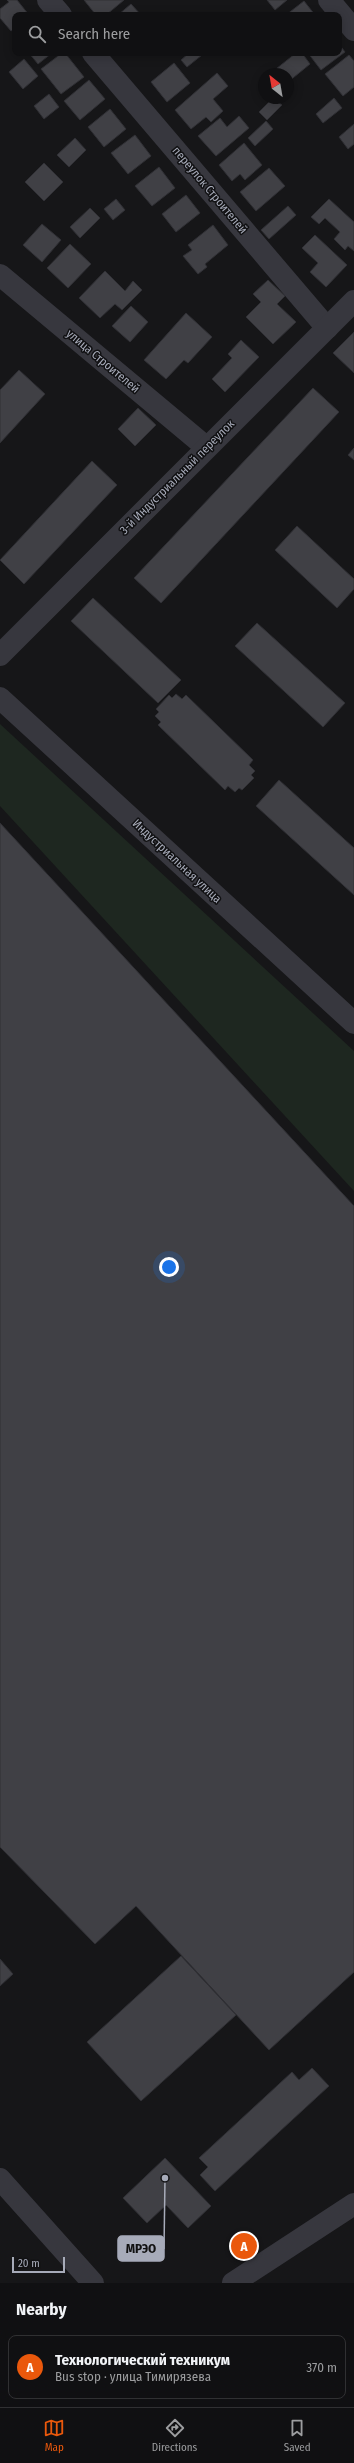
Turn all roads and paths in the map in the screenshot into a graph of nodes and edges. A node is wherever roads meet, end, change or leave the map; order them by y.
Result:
1 (48, 0) edge
2 (329, 0) edge
3 (58, 12) edge
4 (339, 12) edge
5 (342, 16) edge
6 (354, 30) edge
7 (96, 56) edge
8 (0, 275) edge
9 (354, 301) edge
10 (327, 328) junction
11 (206, 447) junction
12 (0, 655) edge
13 (0, 698) edge
14 (354, 1024) edge
15 (0, 2179) edge
16 (354, 2204) edge
17 (93, 2283) edge
18 (233, 2283) edge

1 - 3 street
2 - 4 street
5 - 6 street
7 - 10 street, переулок Строителей
8 - 11 street, улица Строителей
9 - 10 street, 3-й Индустриальный переулок
10 - 11 street, 3-й Индустриальный переулок
11 - 12 street, 3-й Индустриальный переулок
13 - 14 street, Индустриальная улица
15 - 17 street
16 - 18 street

